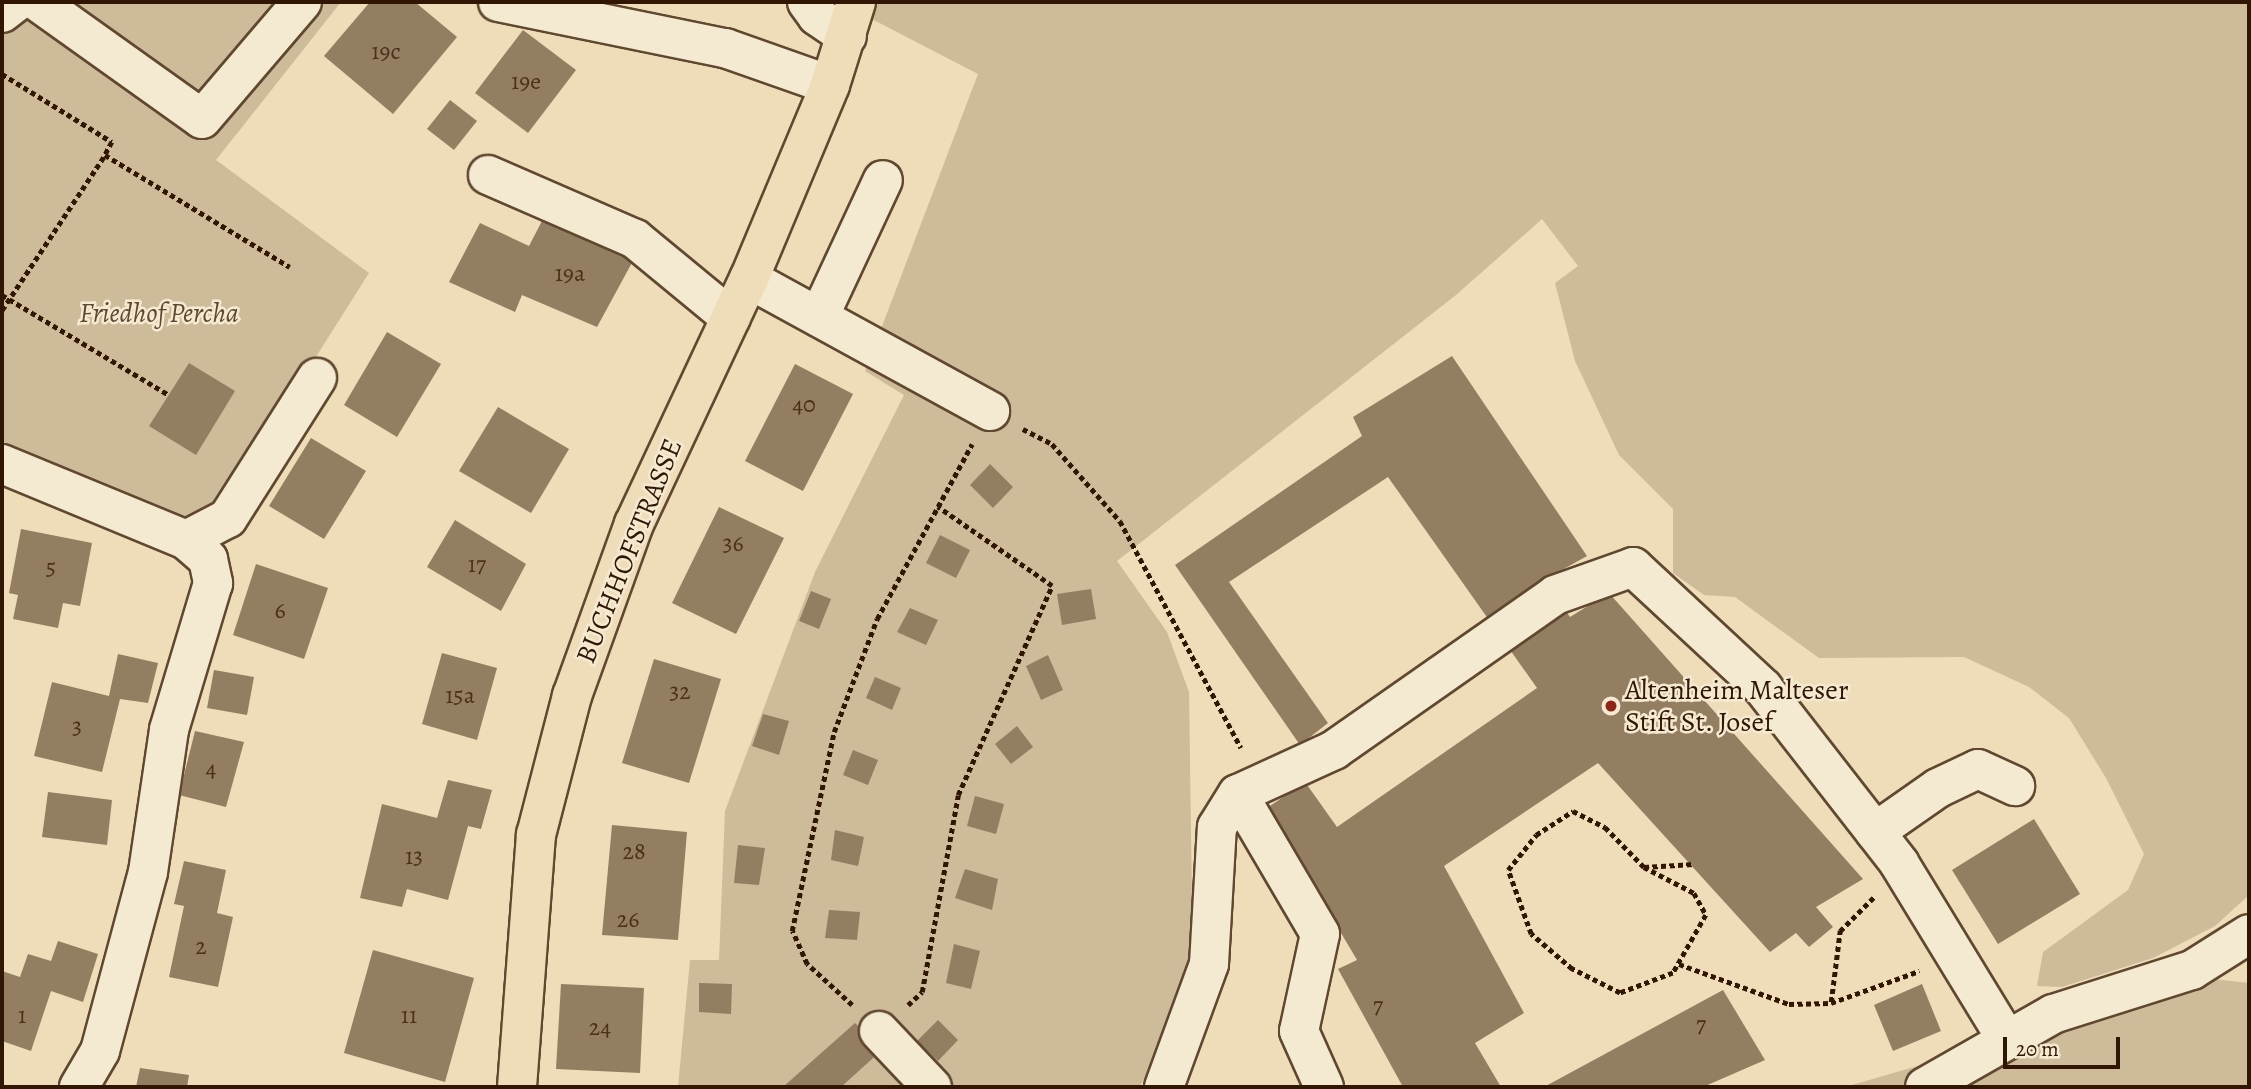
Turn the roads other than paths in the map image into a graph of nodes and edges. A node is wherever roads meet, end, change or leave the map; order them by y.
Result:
1 (16, 2) edge
2 (38, 2) edge
3 (302, 2) edge
4 (498, 2) edge
5 (807, 2) edge
6 (2, 13) edge
7 (852, 19) edge
8 (830, 85) junction
9 (488, 175) dead end
10 (883, 180) dead end
11 (750, 279) junction
12 (819, 317) junction
13 (731, 318) junction
14 (317, 378) dead end
15 (990, 411) road end
16 (2, 464) edge
17 (186, 540) junction
18 (2015, 786) dead end
19 (1238, 794) junction
20 (1875, 832) junction
21 (2249, 934) edge
22 (879, 1031) road end
23 (2007, 1040) junction
24 (79, 1087) edge
25 (517, 1087) edge
26 (932, 1087) edge
27 (1164, 1087) edge
28 (1324, 1087) edge
29 (1925, 1087) edge

1 - 6 street
2 - 3 street
4 - 8 street
5 - 7 street
7 - 8 main road, BUCHHOFSTRASSE
8 - 11 main road, BUCHHOFSTRASSE
9 - 13 street
10 - 12 street
11 - 12 street
11 - 13 main road, BUCHHOFSTRASSE
12 - 15 street
13 - 25 main road, BUCHHOFSTRASSE
14 - 17 street
16 - 17 street
17 - 24 street
18 - 20 street
19 - 20 street
19 - 27 street
19 - 28 street
20 - 23 street
21 - 23 street
22 - 26 street
23 - 29 street

